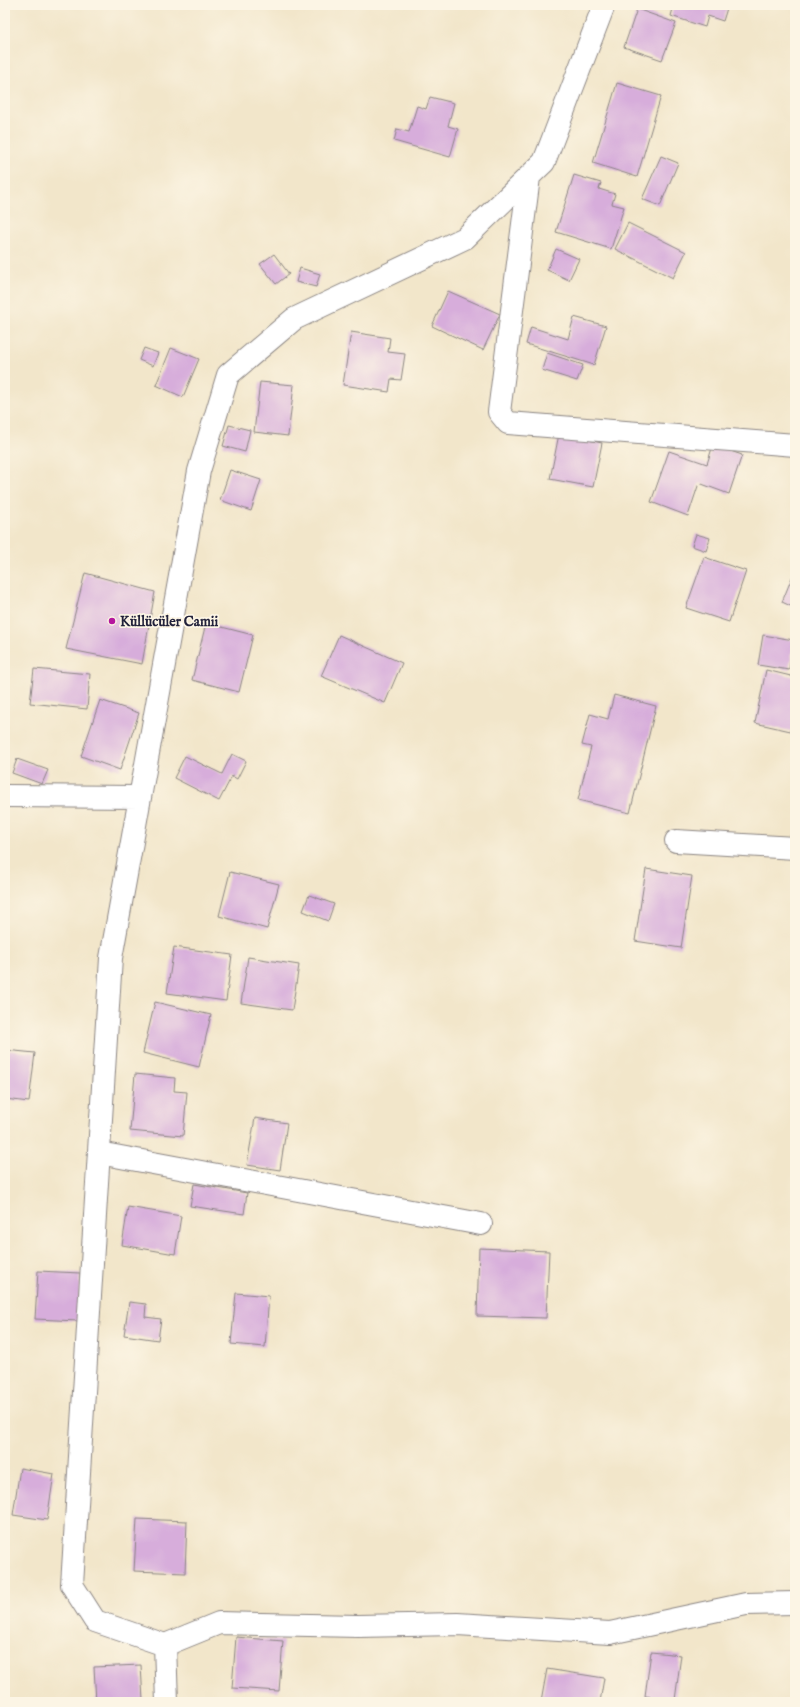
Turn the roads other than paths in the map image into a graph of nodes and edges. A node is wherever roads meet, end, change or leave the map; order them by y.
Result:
1 (604, 5) edge
2 (529, 176) junction
3 (795, 445) edge
4 (5, 796) edge
5 (140, 797) junction
6 (676, 841) dead end
7 (795, 848) edge
8 (99, 1153) junction
9 (481, 1224) dead end
10 (795, 1603) edge
11 (165, 1645) junction
12 (167, 1702) edge

1 - 2 street
2 - 3 street
2 - 5 street
4 - 5 street
5 - 8 street
6 - 7 street
8 - 9 street
8 - 11 street
10 - 11 street
11 - 12 street

